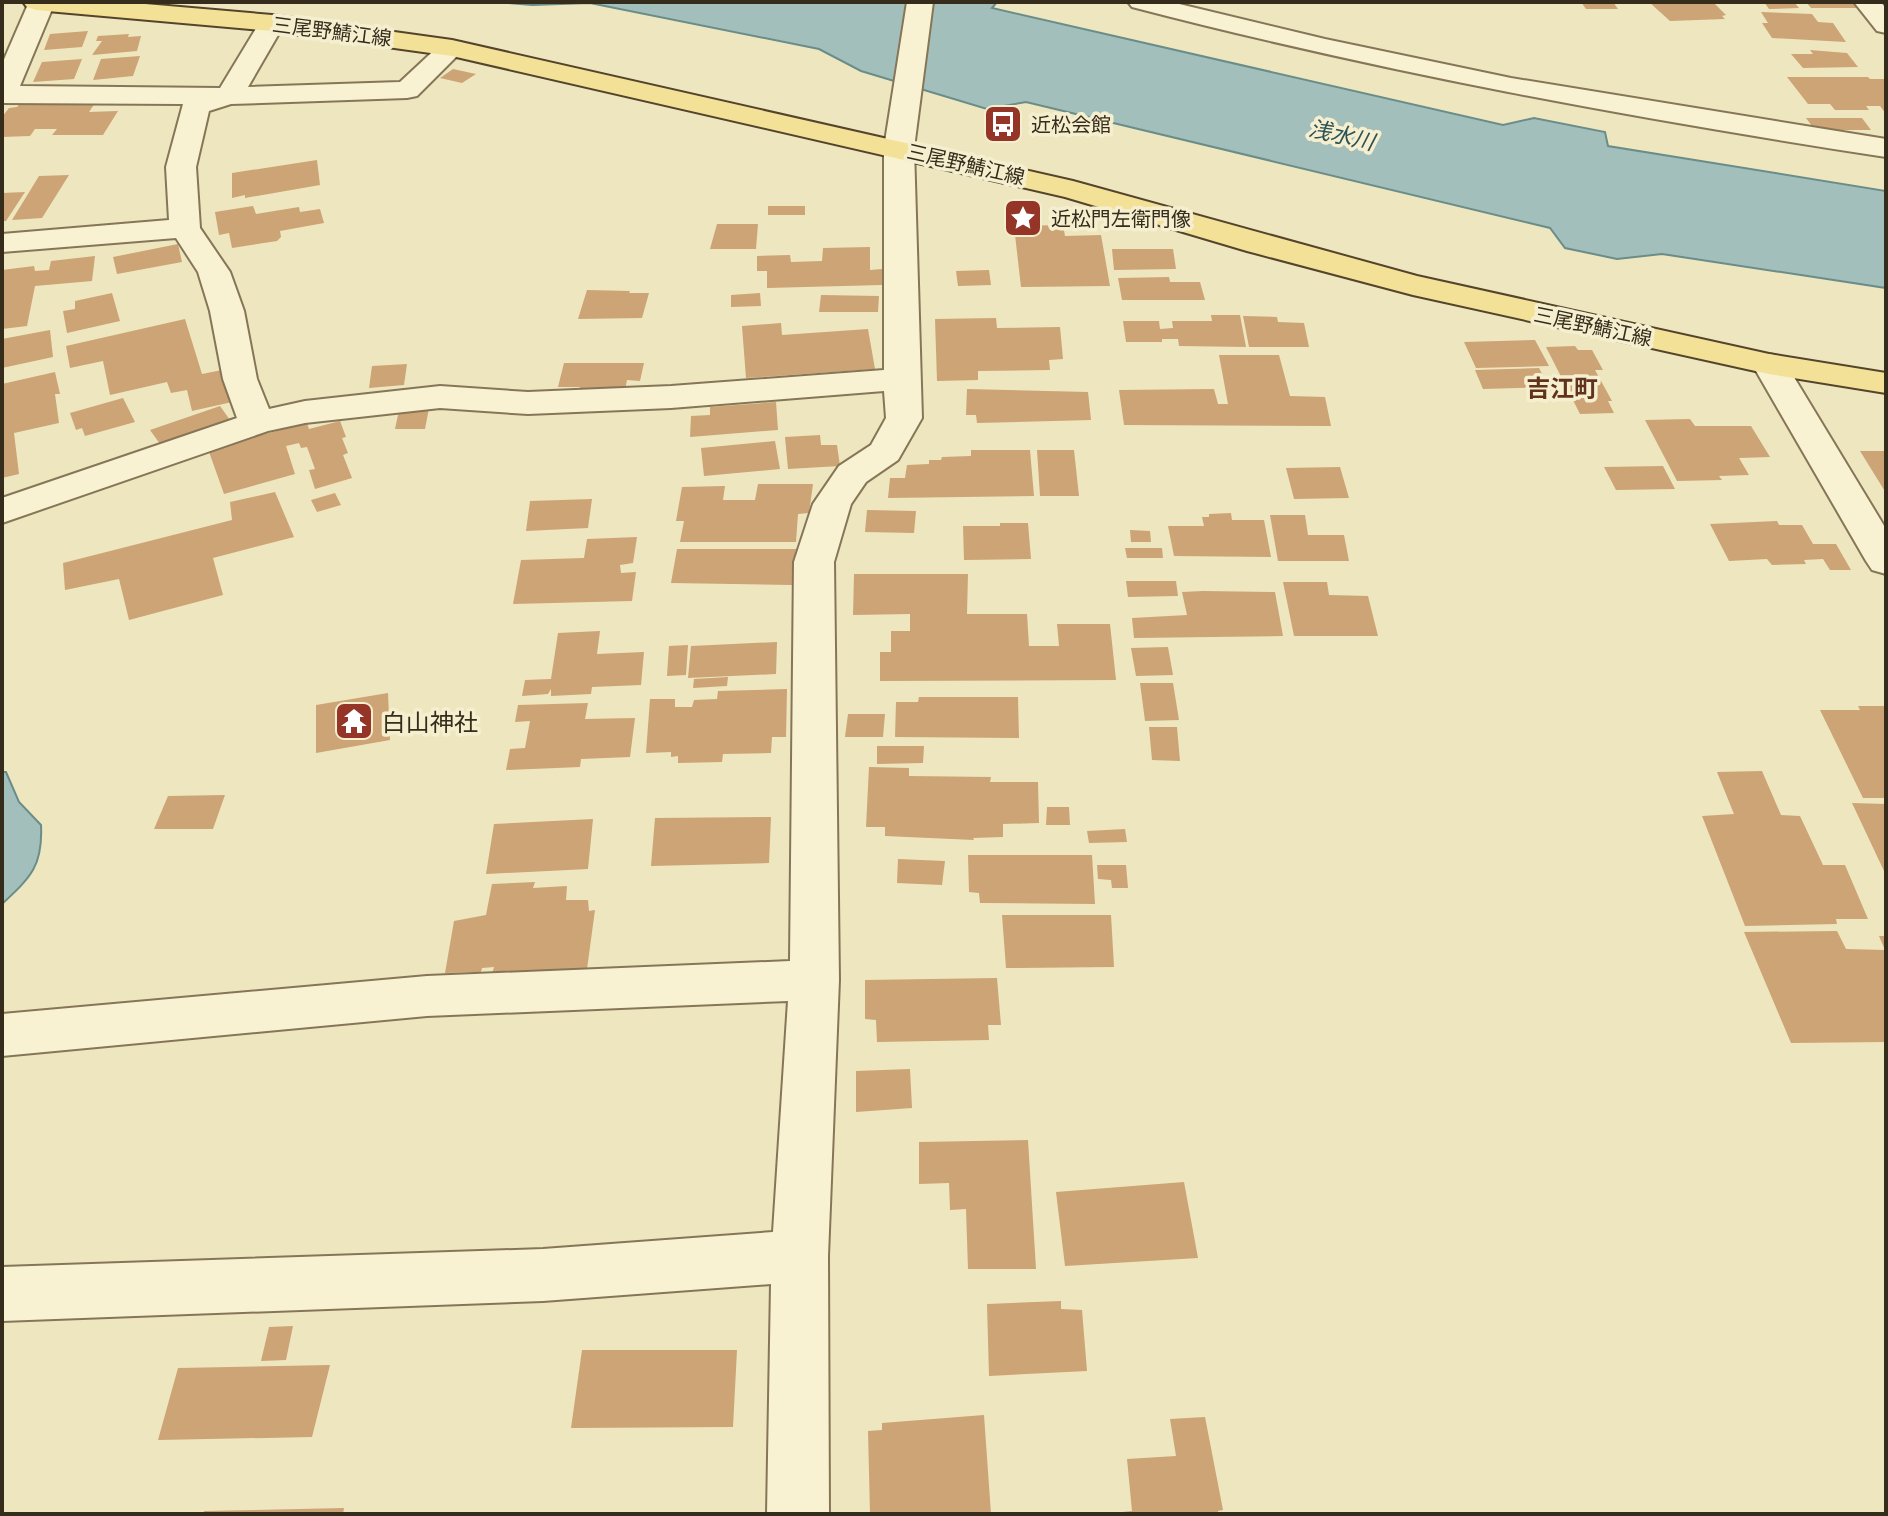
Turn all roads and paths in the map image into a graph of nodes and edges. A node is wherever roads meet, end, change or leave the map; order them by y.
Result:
1 (36, 2) edge
2 (42, 2) edge
3 (920, 2) edge
4 (1141, 2) edge
5 (1867, 2) edge
6 (272, 23) junction
7 (1886, 25) edge
8 (452, 48) junction
9 (3, 94) edge
10 (229, 96) junction
11 (900, 139) junction
12 (1886, 148) edge
13 (185, 228) junction
14 (2, 243) edge
15 (1769, 364) junction
16 (901, 379) junction
17 (1886, 383) edge
18 (257, 423) junction
19 (2, 511) edge
20 (1886, 561) edge
21 (814, 980) junction
22 (2, 1035) edge
23 (800, 1256) junction
24 (2, 1294) edge
25 (798, 1514) edge

1 - 2 main road, 三尾野鯖江線
2 - 6 main road, 三尾野鯖江線
2 - 9 street
3 - 11 street
4 - 12 street
5 - 7 street
6 - 8 main road, 三尾野鯖江線
6 - 10 street
8 - 10 street
8 - 11 main road, 三尾野鯖江線
9 - 10 street
10 - 13 street
11 - 15 main road, 三尾野鯖江線
11 - 16 street
13 - 14 street
13 - 18 street
15 - 17 main road, 三尾野鯖江線
15 - 20 street
16 - 18 street
16 - 21 street
18 - 19 street
21 - 22 street
21 - 23 street
23 - 24 street
23 - 25 street

